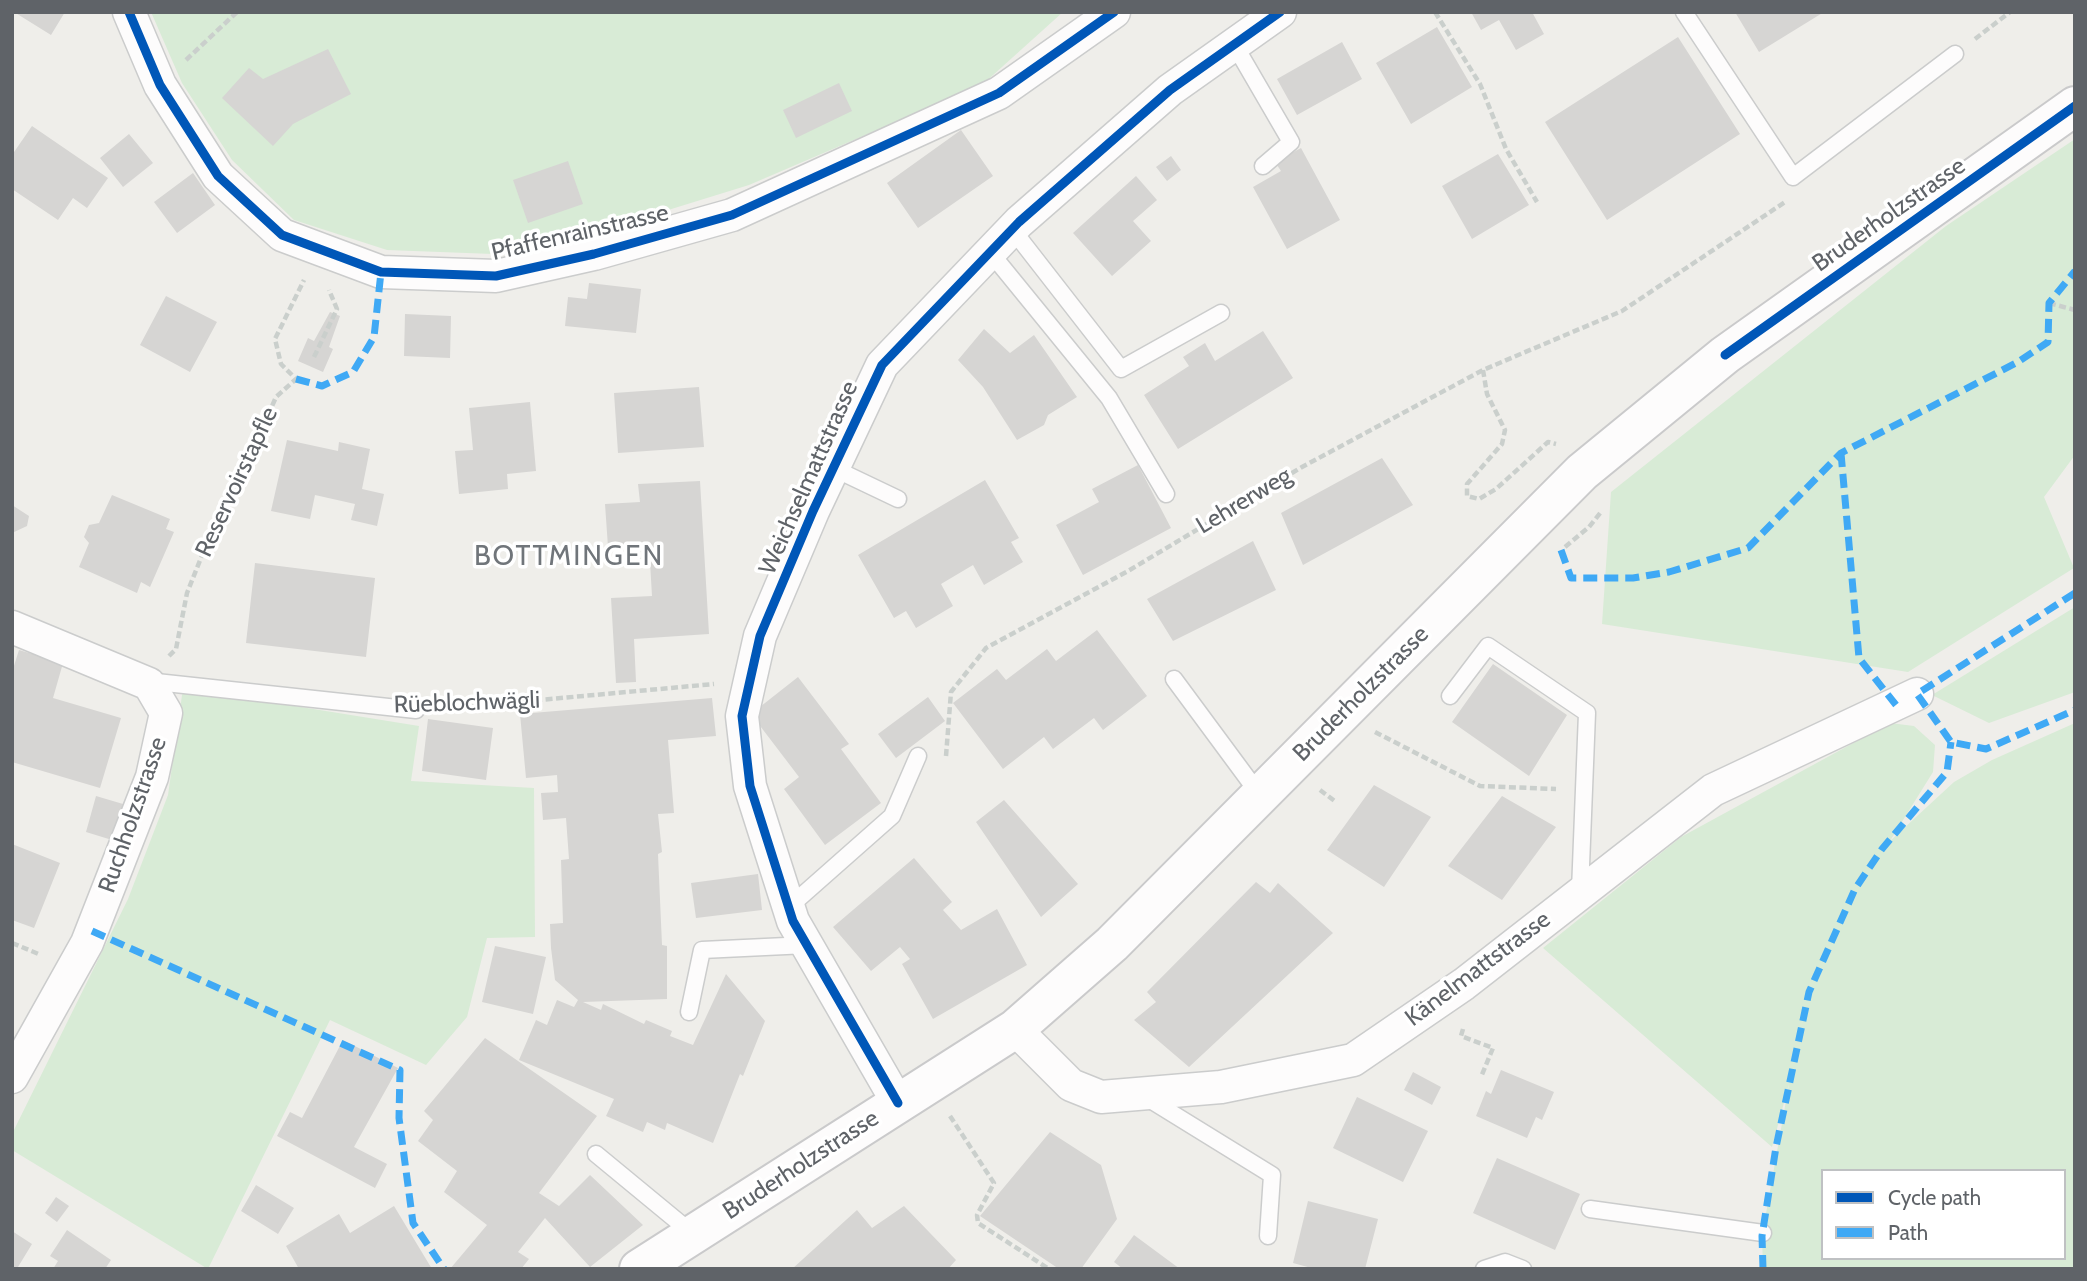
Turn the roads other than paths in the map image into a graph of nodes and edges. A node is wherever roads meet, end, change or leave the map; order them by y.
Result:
1 (129, 12) edge
2 (1114, 12) edge
3 (1684, 12) edge
4 (1268, 16) edge
5 (1234, 44) junction
6 (1955, 54) road end
7 (2075, 106) edge
8 (1263, 166) dead end
9 (1012, 229) junction
10 (990, 252) junction
11 (1221, 313) dead end
12 (833, 468) junction
13 (1166, 494) dead end
14 (898, 499) dead end
15 (13, 628) edge
16 (1174, 679) dead end
17 (142, 680) junction
18 (1917, 694) dead end
19 (1450, 696) dead end
20 (416, 710) road end
21 (918, 756) dead end
22 (1259, 794) junction
23 (1580, 891) junction
24 (789, 907) junction
25 (807, 945) junction
26 (689, 1012) dead end
27 (1015, 1028) junction
28 (12, 1077) edge
29 (914, 1093) junction
30 (1142, 1095) junction
31 (596, 1154) dead end
32 (1590, 1209) dead end
33 (1763, 1233) dead end
34 (693, 1234) junction
35 (1268, 1236) dead end
36 (639, 1269) edge
37 (1484, 1269) edge
38 (1522, 1269) edge

1 - 2 street, Pfaffenrainstrasse
3 - 6 lane
4 - 5 street, Weichselmattstrasse
5 - 8 lane
5 - 9 street, Weichselmattstrasse
7 - 22 main road, Bruderholzstrasse
9 - 10 street, Weichselmattstrasse
9 - 11 lane
10 - 12 street, Weichselmattstrasse
10 - 13 lane
12 - 14 lane
12 - 24 street, Weichselmattstrasse
15 - 17 street
16 - 22 lane
17 - 20 lane, Rüeblochwägli
17 - 28 street, Ruchholzstrasse
18 - 23 street, Känelmattstrasse
19 - 23 lane
21 - 24 lane
22 - 27 main road, Bruderholzstrasse
23 - 30 street, Känelmattstrasse
24 - 25 street, Weichselmattstrasse
25 - 26 lane
25 - 29 street, Weichselmattstrasse
27 - 29 main road, Bruderholzstrasse
27 - 30 street, Känelmattstrasse
29 - 34 main road, Bruderholzstrasse
30 - 35 lane
31 - 34 lane
32 - 33 lane
34 - 36 main road, Bruderholzstrasse
37 - 38 lane

